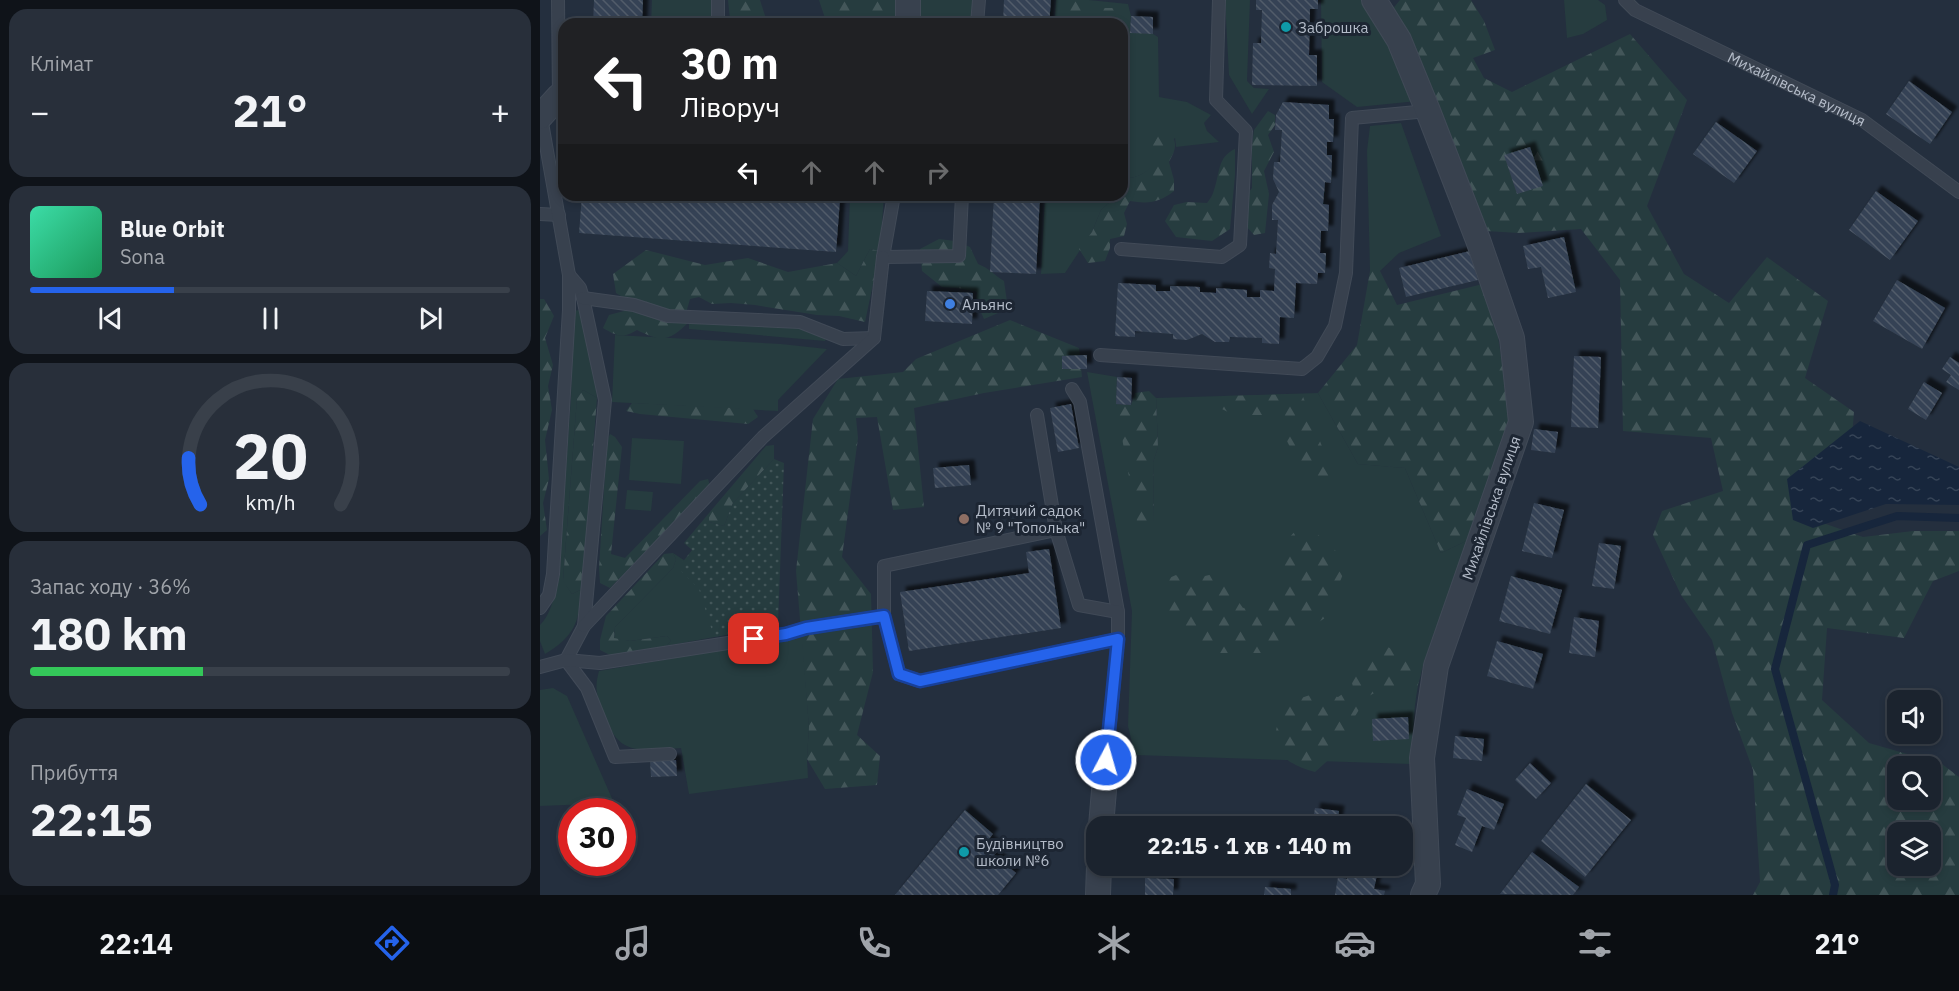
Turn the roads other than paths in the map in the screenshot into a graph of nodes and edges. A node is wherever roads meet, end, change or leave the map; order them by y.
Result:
1 (558, 0) edge
2 (718, 0) edge
3 (908, 0) edge
4 (979, 0) edge
5 (1219, 0) edge
6 (1374, 0) edge
7 (1625, 0) edge
8 (559, 18) edge
9 (718, 18) edge
10 (908, 18) edge
11 (977, 18) edge
12 (558, 100) edge
13 (1428, 111) junction
14 (540, 117) edge
15 (1959, 192) edge
16 (893, 201) edge
17 (962, 201) edge
18 (540, 214) edge
19 (559, 214) junction
20 (1121, 249) dead end
21 (883, 257) junction
22 (569, 275) junction
23 (583, 298) junction
24 (874, 338) junction
25 (1100, 355) dead end
26 (1072, 389) dead end
27 (1037, 415) dead end
28 (1056, 530) junction
29 (540, 608) edge
30 (1118, 612) junction
31 (884, 616) junction
32 (584, 626) junction
33 (1118, 639) junction
34 (567, 660) junction
35 (540, 667) edge
36 (1108, 742) joint
37 (670, 754) dead end
38 (1102, 816) edge
39 (1099, 876) edge
40 (1098, 895) edge
41 (1423, 895) edge

1 - 8 lane
2 - 9 lane
3 - 10 street
4 - 11 lane
5 - 20 lane
6 - 13 street, Михайлівська вулиця
7 - 15 lane, Михайлівська вулиця
12 - 14 street
13 - 25 lane
13 - 41 street, Михайлівська вулиця
14 - 19 lane
16 - 21 lane
17 - 21 lane
18 - 19 lane
19 - 22 lane
21 - 24 lane
22 - 23 lane
22 - 29 lane
23 - 24 lane
23 - 32 lane
24 - 32 lane
26 - 30 lane
27 - 28 lane
28 - 30 lane
28 - 31 lane
30 - 33 lane
31 - 33 lane
31 - 34 lane
32 - 34 lane
33 - 36 lane
34 - 35 lane
34 - 37 lane
36 - 38 street
39 - 40 street

